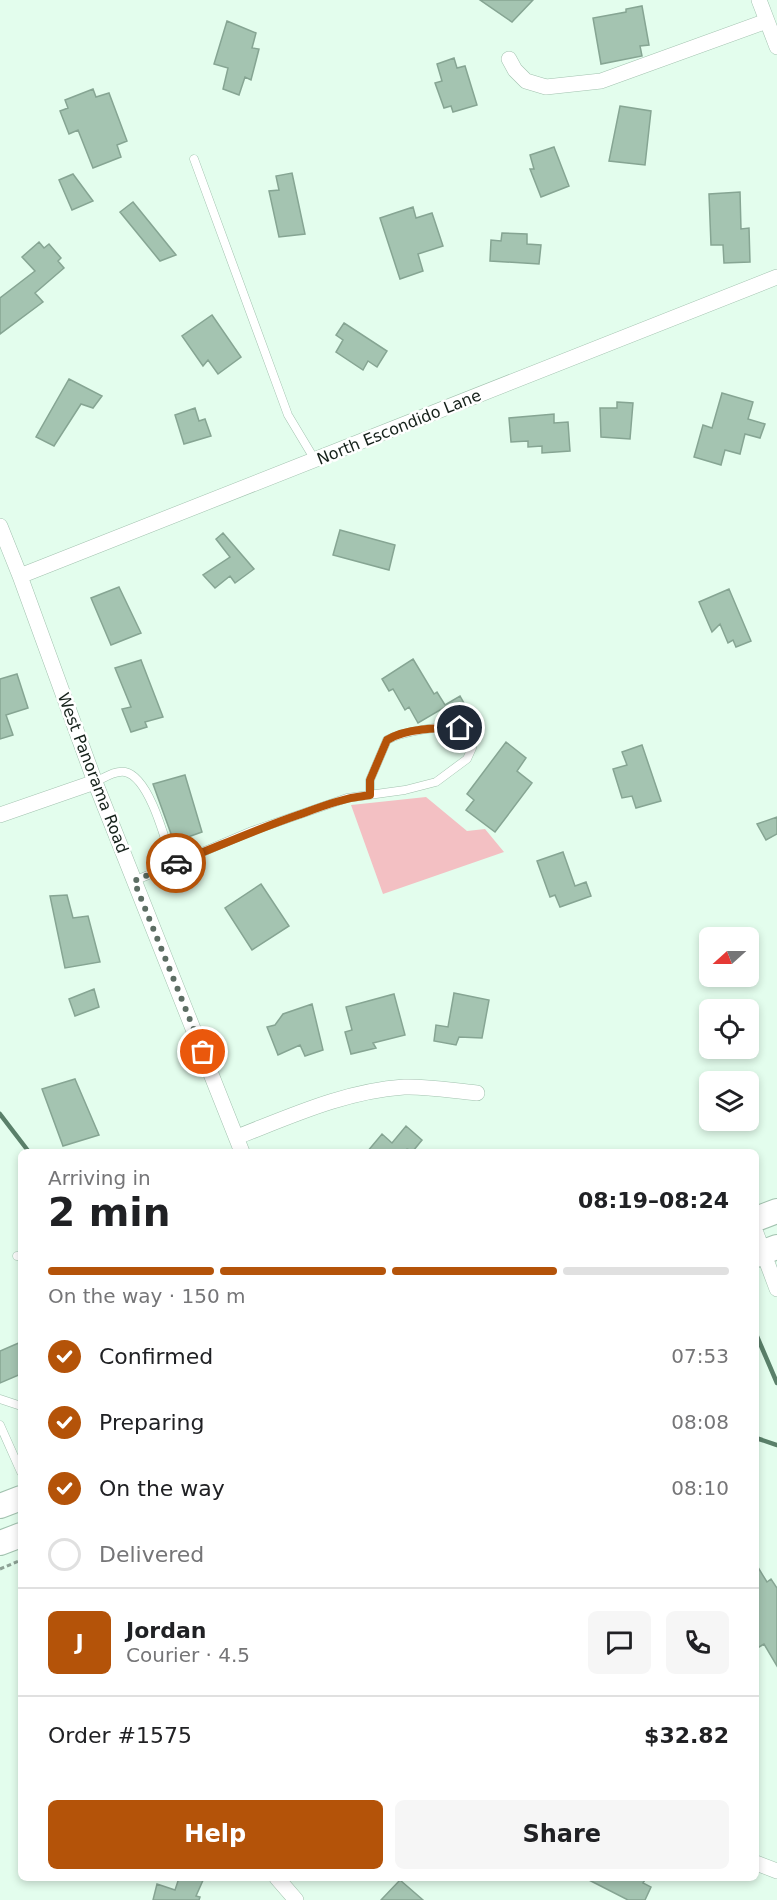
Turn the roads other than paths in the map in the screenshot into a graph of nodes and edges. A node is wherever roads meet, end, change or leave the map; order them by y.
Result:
1 (759, 0) edge
2 (767, 21) junction
3 (777, 47) edge
4 (509, 59) dead end
5 (194, 159) dead end
6 (777, 277) edge
7 (315, 460) junction
8 (0, 526) edge
9 (20, 576) junction
10 (95, 782) junction
11 (370, 795) junction
12 (0, 815) edge
13 (173, 865) junction
14 (134, 881) junction
15 (477, 1093) dead end
16 (239, 1145) edge
17 (777, 1211) edge
18 (759, 1218) edge
19 (763, 1247) edge
20 (777, 1289) edge
21 (0, 1399) edge
22 (18, 1405) edge
23 (0, 1425) edge
24 (18, 1465) edge
25 (18, 1499) edge
26 (0, 1506) edge
27 (18, 1536) edge
28 (0, 1543) edge
29 (759, 1864) edge
30 (777, 1871) edge
31 (280, 1881) edge
32 (296, 1900) edge

1 - 2 street
2 - 3 street
2 - 4 street
5 - 7 lane
6 - 7 street, North Escondido Lane
7 - 9 street, North Escondido Lane
8 - 9 street, West Panorama Road
9 - 10 street, West Panorama Road
10 - 12 street
10 - 13 lane
10 - 14 street, West Panorama Road
11 - 11 lane
11 - 13 lane
13 - 14 lane
14 - 16 street, West Panorama Road
15 - 16 street
17 - 18 main road
19 - 20 street
21 - 22 lane
23 - 24 lane
25 - 26 main road
27 - 28 main road
29 - 30 street
31 - 32 street

